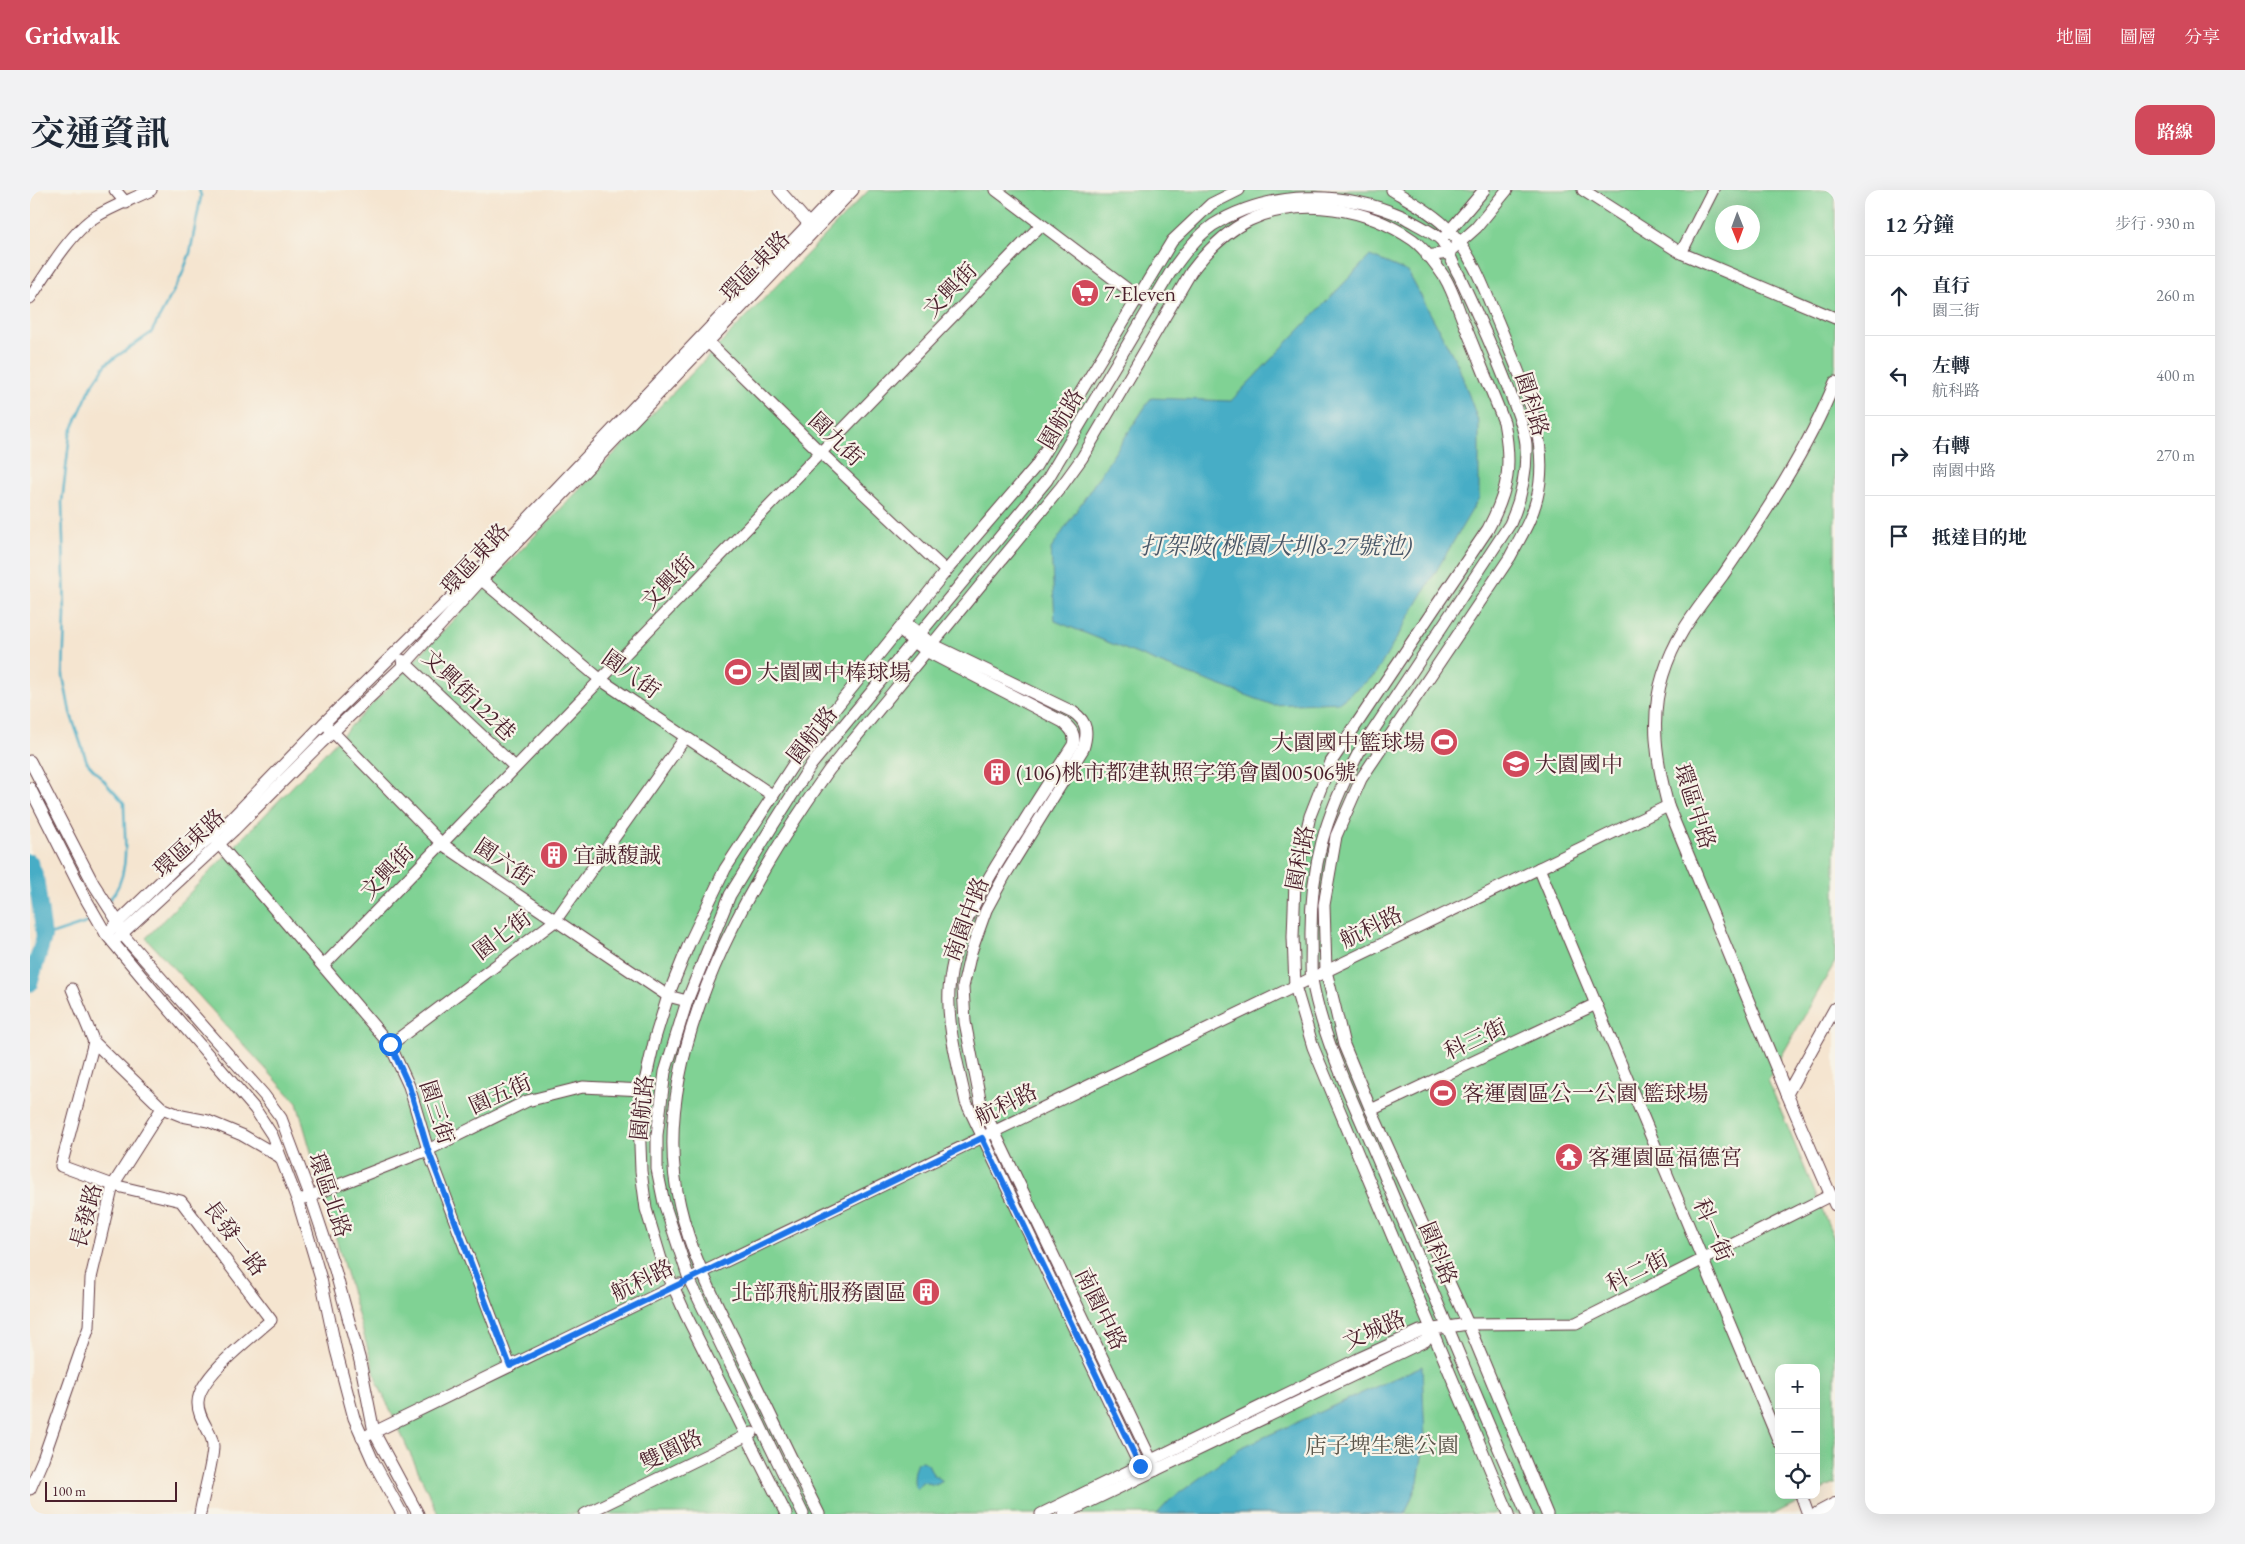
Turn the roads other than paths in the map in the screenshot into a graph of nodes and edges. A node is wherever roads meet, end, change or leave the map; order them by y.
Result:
1 (115, 190) edge
2 (151, 190) edge
3 (779, 190) edge
4 (841, 190) edge
5 (853, 190) edge
6 (996, 190) edge
7 (1239, 190) edge
8 (1392, 190) edge
9 (1484, 190) edge
10 (1507, 190) edge
11 (1583, 190) edge
12 (1713, 190) edge
13 (126, 203) junction
14 (808, 224) junction
15 (1041, 225) junction
16 (1450, 230) junction
17 (1442, 240) junction
18 (1459, 243) junction
19 (1448, 253) junction
20 (1681, 253) junction
21 (1427, 256) junction
22 (30, 298) edge
23 (1138, 298) junction
24 (1151, 305) junction
25 (1835, 318) edge
26 (705, 339) junction
27 (1835, 382) edge
28 (820, 452) junction
29 (946, 571) junction
30 (478, 577) junction
31 (902, 626) junction
32 (916, 638) junction
33 (929, 647) junction
34 (394, 652) junction
35 (406, 663) junction
36 (601, 680) junction
37 (323, 724) junction
38 (334, 732) junction
39 (685, 738) junction
40 (30, 761) edge
41 (515, 767) junction
42 (30, 788) edge
43 (772, 795) junction
44 (1668, 806) junction
45 (215, 839) junction
46 (442, 844) junction
47 (1539, 868) junction
48 (555, 921) junction
49 (120, 928) junction
50 (110, 938) junction
51 (324, 965) junction
52 (1326, 971) junction
53 (1312, 978) junction
54 (1295, 986) junction
55 (72, 989) dead end
56 (668, 996) junction
57 (687, 1001) junction
58 (1596, 1004) junction
59 (1835, 1008) edge
60 (94, 1042) junction
61 (390, 1044) junction
62 (643, 1090) junction
63 (1787, 1094) junction
64 (162, 1108) junction
65 (1371, 1110) junction
66 (995, 1132) junction
67 (982, 1138) junction
68 (428, 1150) junction
69 (280, 1157) junction
70 (113, 1185) junction
71 (310, 1195) junction
72 (1833, 1200) edge
73 (298, 1202) junction
74 (1704, 1260) junction
75 (702, 1273) junction
76 (689, 1279) junction
77 (674, 1287) junction
78 (1468, 1324) junction
79 (1446, 1327) junction
80 (1433, 1330) junction
81 (510, 1366) junction
82 (774, 1422) junction
83 (760, 1429) junction
84 (374, 1432) junction
85 (1775, 1432) edge
86 (746, 1436) junction
87 (362, 1438) junction
88 (1154, 1465) junction
89 (1142, 1470) junction
90 (30, 1489) edge
91 (1802, 1499) edge
92 (1835, 1505) edge
93 (200, 1514) edge
94 (402, 1514) edge
95 (418, 1514) edge
96 (584, 1514) edge
97 (786, 1514) edge
98 (803, 1514) edge
99 (819, 1514) edge
100 (1041, 1514) edge
101 (1064, 1514) edge
102 (1509, 1514) edge
103 (1527, 1514) edge
104 (1547, 1514) edge
105 (1808, 1514) edge
106 (1818, 1514) edge

1 - 13 street
2 - 13 street
3 - 14 street
4 - 14 street, 環區東路
5 - 26 street, 環區東路
6 - 15 street
7 - 23 street
8 - 16 street
9 - 16 street
10 - 18 street
11 - 20 street
12 - 20 street
13 - 22 street
14 - 26 street, 環區東路
15 - 23 street
15 - 28 street, 文興街
16 - 17 street
16 - 18 street
17 - 19 street, 園科路
17 - 21 street
17 - 24 street, 園航路
18 - 19 street
18 - 52 street
19 - 21 street
19 - 53 street, 園科路
20 - 25 street
21 - 33 street
21 - 54 street
23 - 24 street
23 - 29 street
24 - 32 street, 園航路
26 - 28 street, 園九街
26 - 30 street, 環區東路
27 - 44 street, 環區中路
28 - 29 street, 園九街
28 - 36 street, 文興街
29 - 31 street
30 - 34 street, 環區東路
30 - 35 street, 環區東路
30 - 36 street, 園八街
31 - 32 street, 南園中路
31 - 43 street
32 - 33 street, 南園中路
32 - 57 street, 園航路
33 - 66 street, 南園中路
33 - 67 street, 南園中路
33 - 75 street
34 - 35 street, 文興街122巷
34 - 37 street, 環區東路
35 - 38 street, 環區東路
35 - 41 street, 文興街122巷
36 - 39 street, 園八街
36 - 41 street, 文興街
37 - 38 street, 園六街
37 - 45 street, 環區東路
38 - 45 street, 環區東路
38 - 46 street, 園六街
39 - 43 street, 園八街
39 - 48 street, 園七街
40 - 49 street, 環區北路
41 - 46 street, 文興街
42 - 50 street, 環區北路
43 - 56 street
44 - 47 street, 航科路
44 - 63 street, 環區中路
45 - 49 street, 環區東路
45 - 51 street, 園三街
46 - 48 street, 園六街
46 - 51 street, 文興街
47 - 52 street, 航科路
47 - 58 street, 科一街
48 - 56 street, 園六街
48 - 61 street, 園七街
49 - 50 street, 環區東路
49 - 71 street, 環區北路
50 - 69 street, 環區北路
51 - 61 street, 園三街
52 - 53 street, 航科路
52 - 65 street
53 - 54 street, 航科路
53 - 79 street, 園科路
54 - 66 street, 航科路
54 - 80 street
55 - 60 street
56 - 57 street, 園六街
56 - 62 street
57 - 76 street, 園航路
58 - 65 street, 科三街
58 - 74 street, 科一街
59 - 63 street
60 - 64 street
60 - 70 street, 長發一路
61 - 68 street, 園三街
62 - 68 street, 園五街
62 - 77 street
63 - 72 street, 環區中路
64 - 69 street
64 - 70 street, 長發路
65 - 78 street
66 - 67 street, 航科路
66 - 88 street, 南園中路
67 - 75 street, 航科路
67 - 89 street, 南園中路
68 - 71 street, 園五街
68 - 81 street, 園三街
69 - 73 street, 環區北路
70 - 90 street, 長發路
70 - 93 street, 長發一路
71 - 73 street, 園五街
71 - 84 street, 環區北路
72 - 74 street, 科二街
73 - 87 street, 環區北路
74 - 78 street, 科二街
74 - 85 street, 科一街
75 - 76 street, 航科路
75 - 82 street
76 - 77 street, 航科路
76 - 83 street, 園航路
77 - 81 street, 航科路
77 - 86 street
78 - 79 street, 科二街
78 - 104 street
79 - 80 street, 科二街
79 - 103 street, 園科路
80 - 88 street, 文城路
80 - 102 street
81 - 84 street, 航科路
82 - 83 street, 雙園路
82 - 99 street
83 - 86 street, 雙園路
83 - 98 street, 園航路
84 - 87 street, 航科路
84 - 95 street, 環區北路
86 - 96 street, 雙園路
86 - 97 street
87 - 94 street, 環區北路
88 - 89 street, 文城路
89 - 100 street, 文城路
89 - 101 street, 文城路
91 - 105 street
92 - 106 main road

